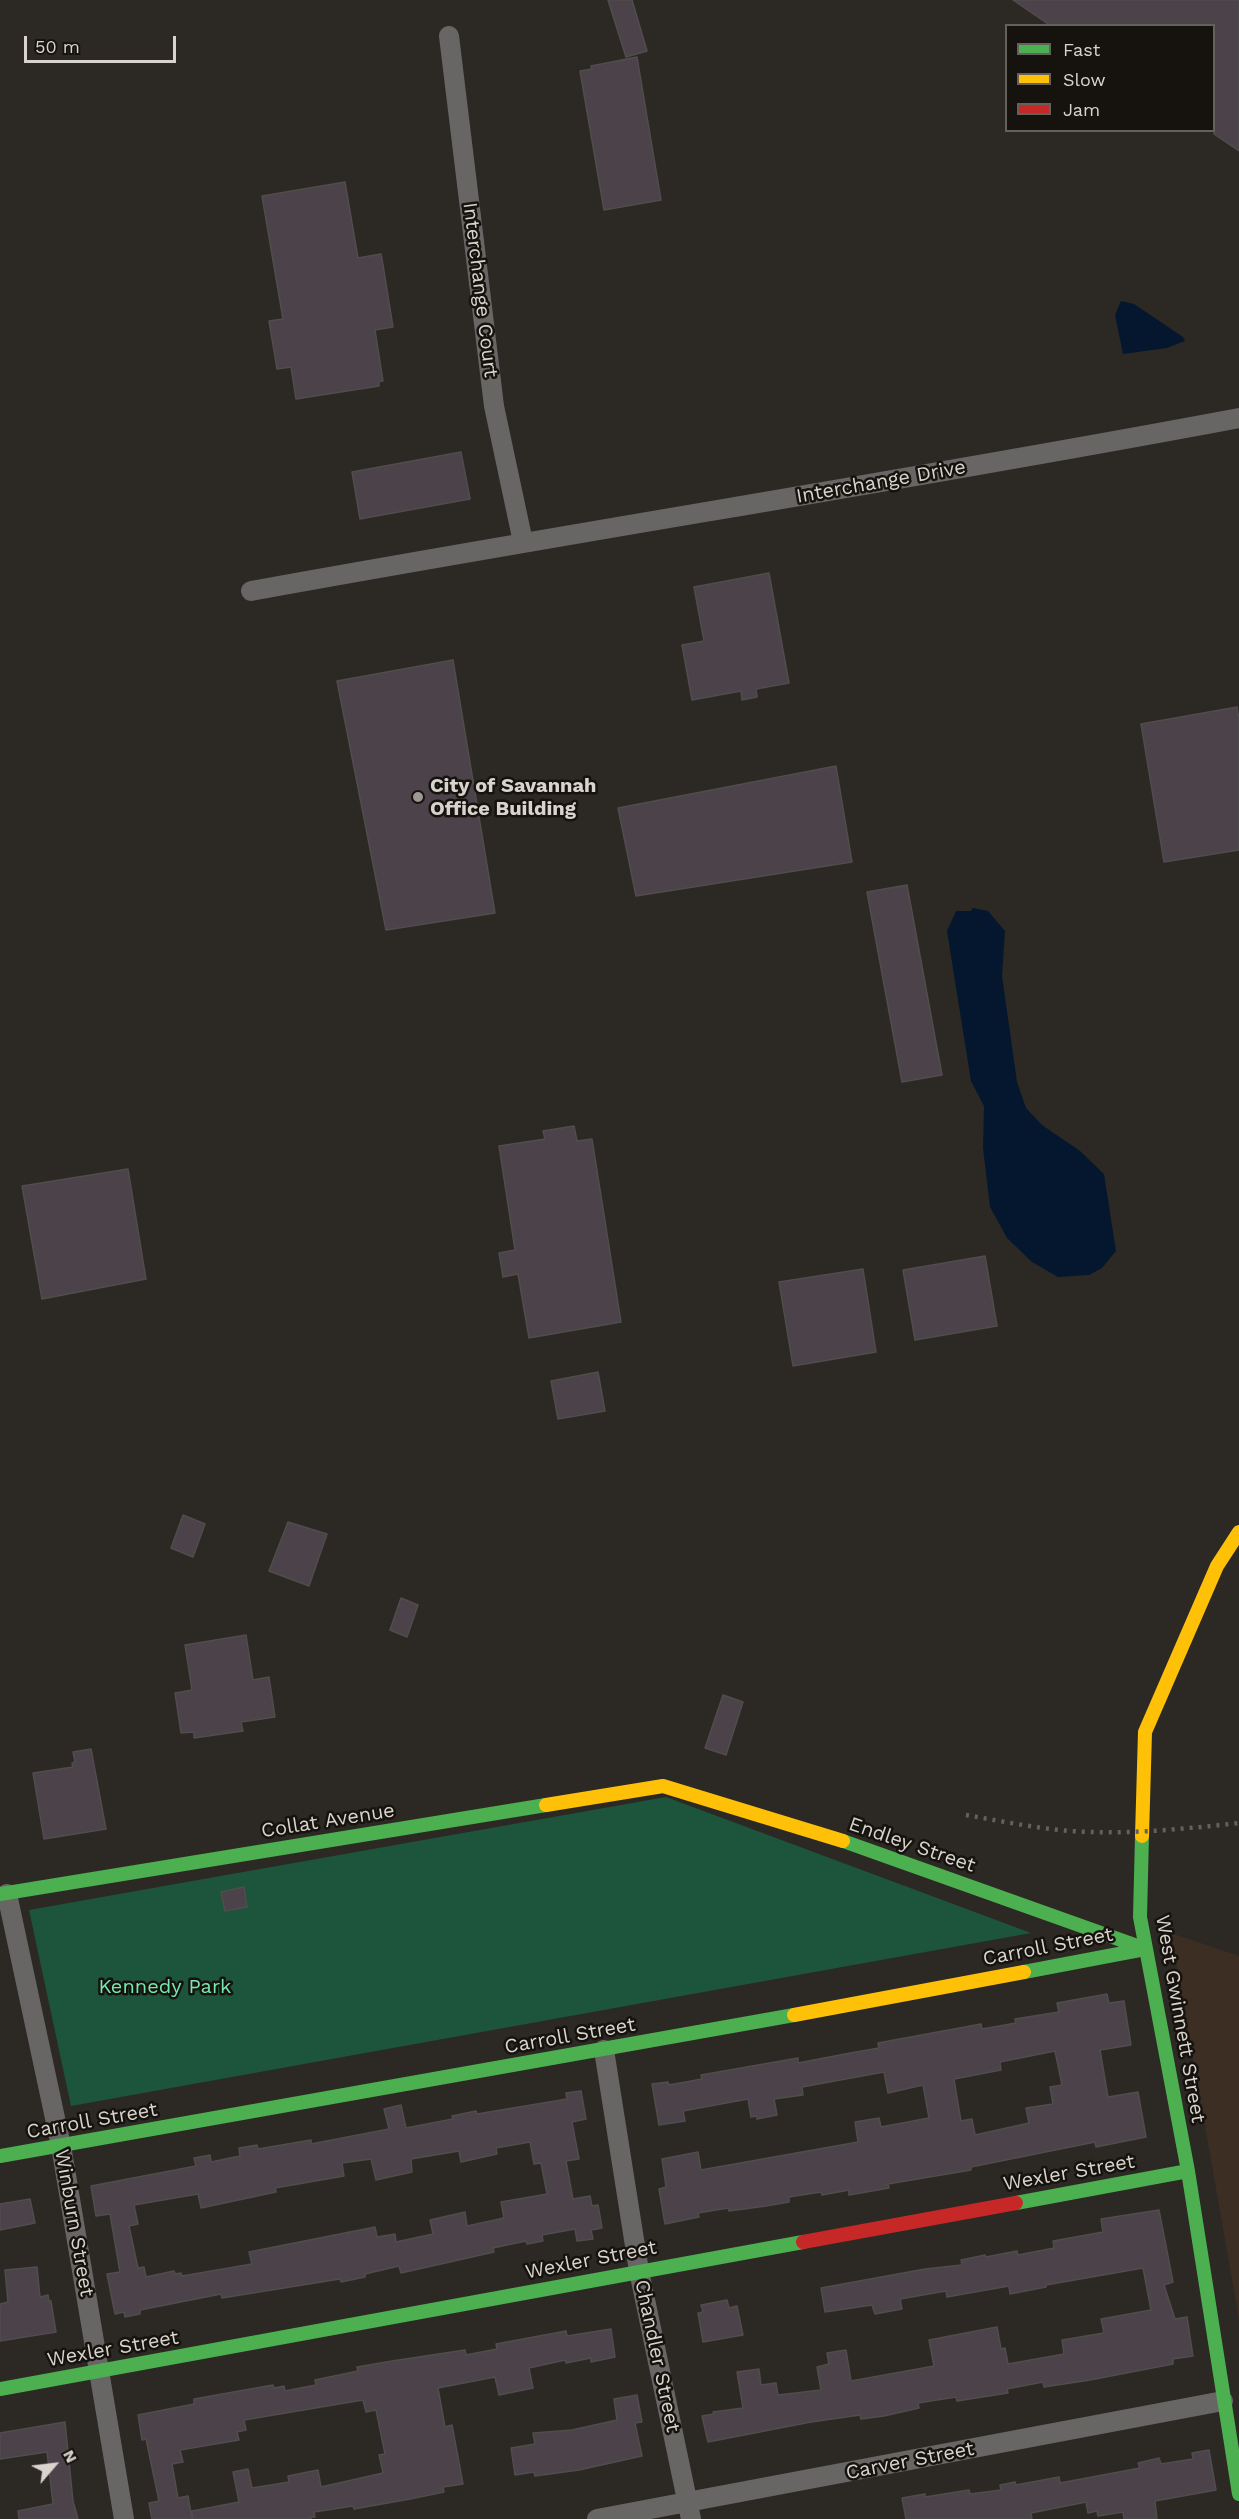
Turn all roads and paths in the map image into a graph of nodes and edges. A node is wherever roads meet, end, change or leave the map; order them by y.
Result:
1 (449, 36) dead end
2 (1239, 418) edge
3 (523, 542) junction
4 (250, 591) dead end
5 (1239, 1532) edge
6 (663, 1786) joint
7 (3, 1894) edge
8 (1146, 1949) junction
9 (604, 2050) junction
10 (61, 2146) junction
11 (0, 2156) edge
12 (1188, 2171) junction
13 (639, 2271) junction
14 (99, 2372) junction
15 (0, 2390) edge
16 (1223, 2401) junction
17 (1239, 2494) edge
18 (690, 2511) edge
19 (124, 2519) edge
20 (597, 2519) edge

1 - 3 street, Interchange Court
2 - 3 street, Interchange Drive
3 - 4 street, Interchange Drive
5 - 8 street, West Gwinnett Street
6 - 7 street, Collat Avenue
6 - 8 street, Endley Street
7 - 10 street, Winburn Street
8 - 9 street, Carroll Street
8 - 12 street, West Gwinnett Street
9 - 10 street, Carroll Street
9 - 13 street, Chandler Street
10 - 11 street, Carroll Street
10 - 14 street, Winburn Street
12 - 13 street, Wexler Street
12 - 16 street, West Gwinnett Street
13 - 14 street, Wexler Street
13 - 18 street, Chandler Street
14 - 15 street, Wexler Street
14 - 19 street, Winburn Street
16 - 17 street, West Gwinnett Street
16 - 18 street, Carver Street
18 - 20 street, Carver Street

